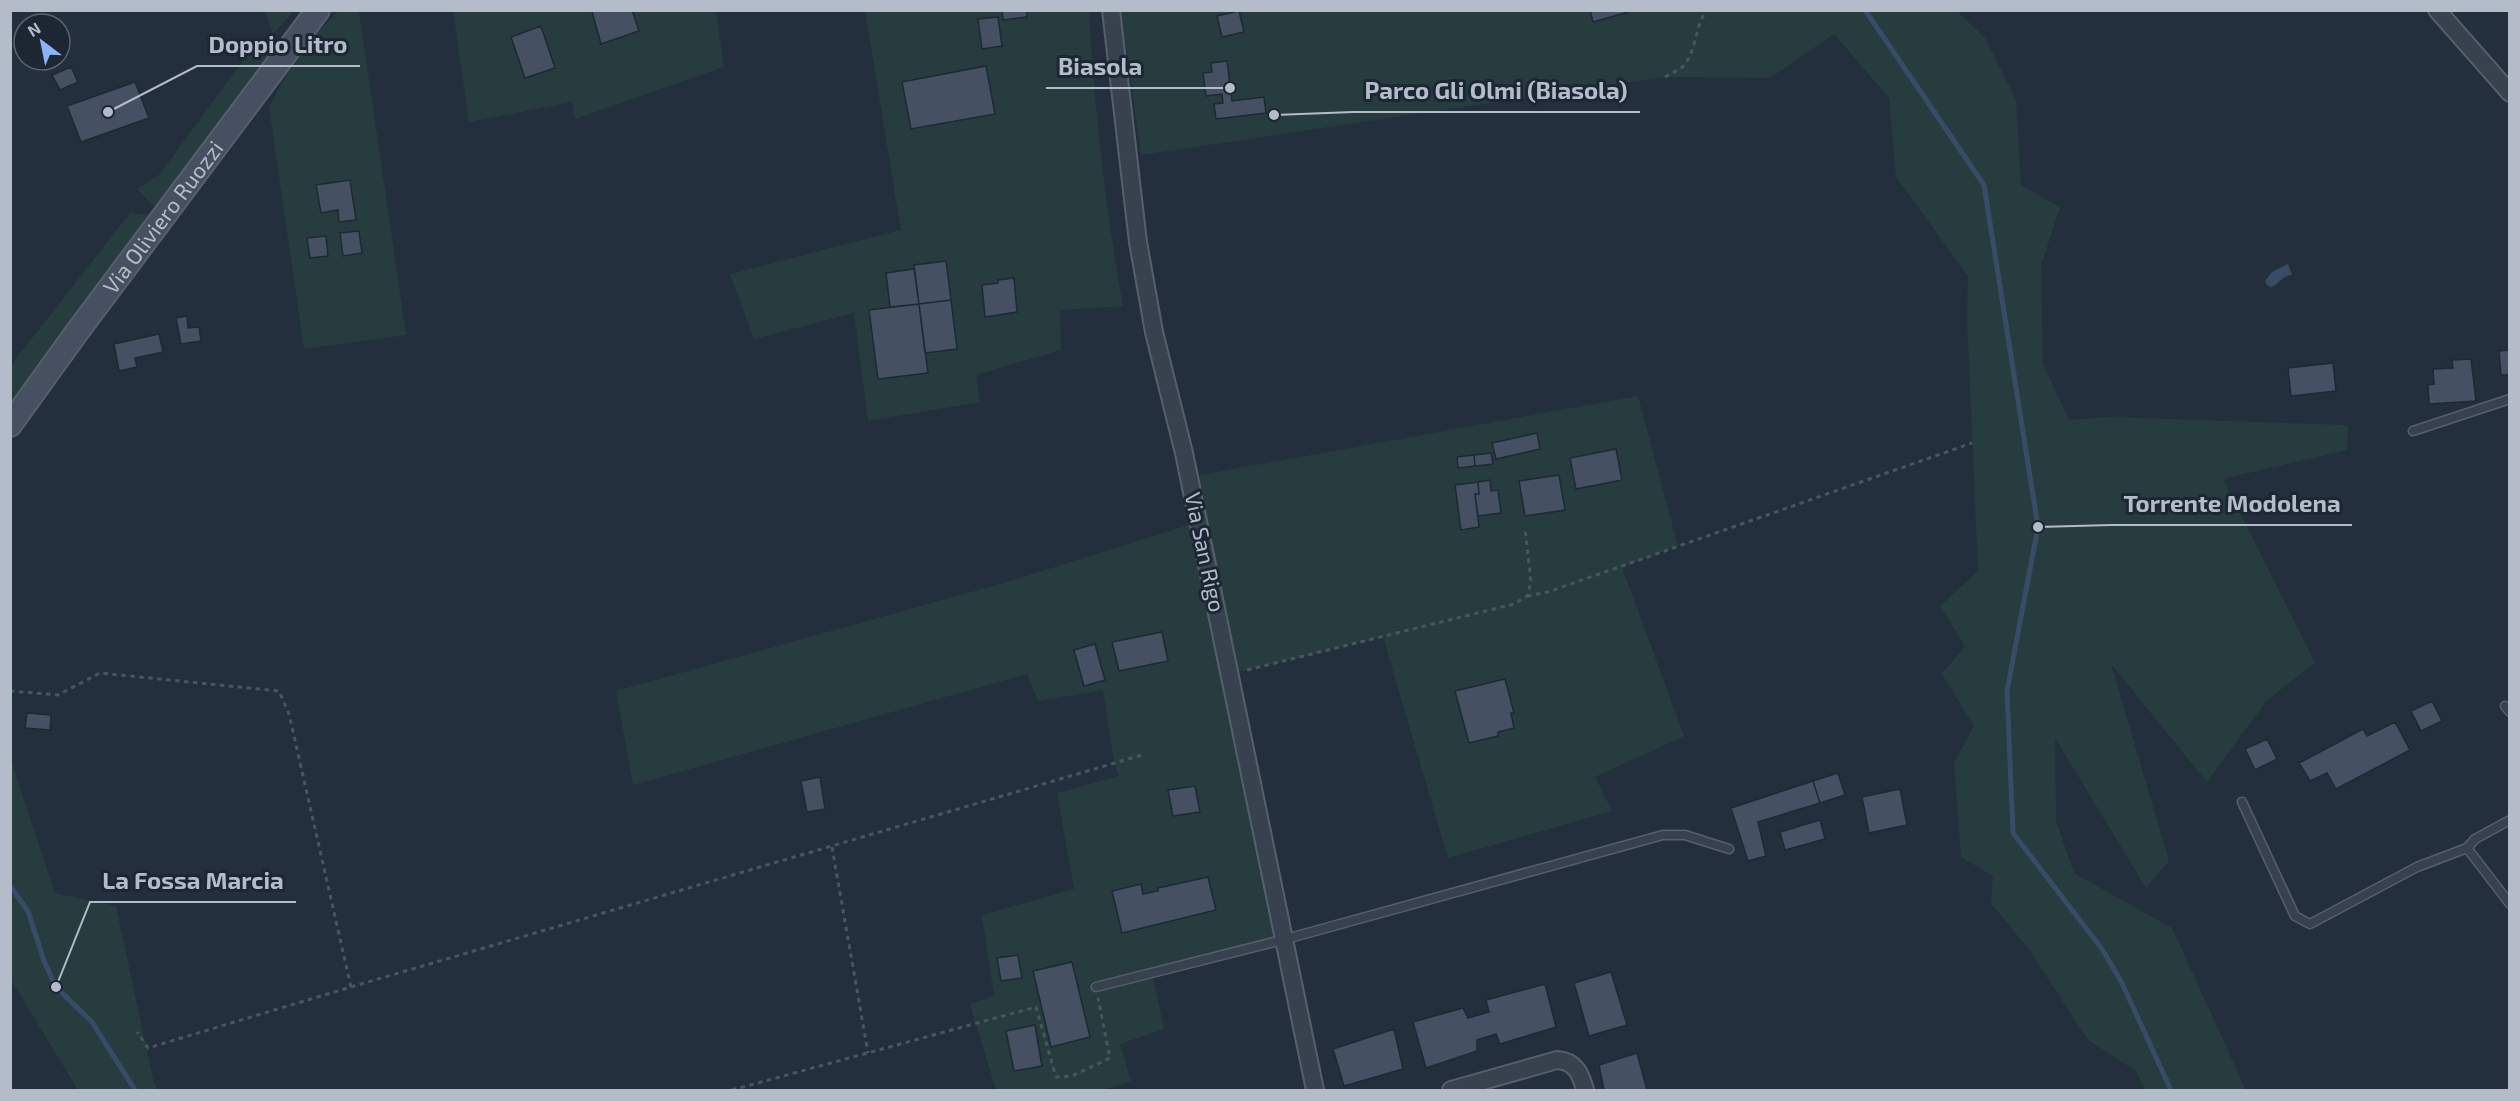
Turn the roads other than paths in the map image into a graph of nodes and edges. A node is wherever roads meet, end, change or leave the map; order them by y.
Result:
1 (318, 10) edge
2 (1112, 10) edge
3 (2437, 10) edge
4 (2510, 93) edge
5 (2510, 399) edge
6 (10, 425) edge
7 (2413, 431) dead end
8 (2242, 802) dead end
9 (2510, 820) edge
10 (2467, 848) junction
11 (1729, 849) dead end
12 (2510, 904) edge
13 (1286, 939) junction
14 (1096, 987) road end
15 (1316, 1090) edge
16 (1451, 1090) edge
17 (1585, 1090) edge

1 - 6 street, Via Oliviero Ruozzi
2 - 13 street, Via San Rigo
3 - 4 street
5 - 7 lane
8 - 10 lane
9 - 10 lane
10 - 12 lane
11 - 13 lane
13 - 14 lane
13 - 15 street, Via San Rigo
16 - 17 street

